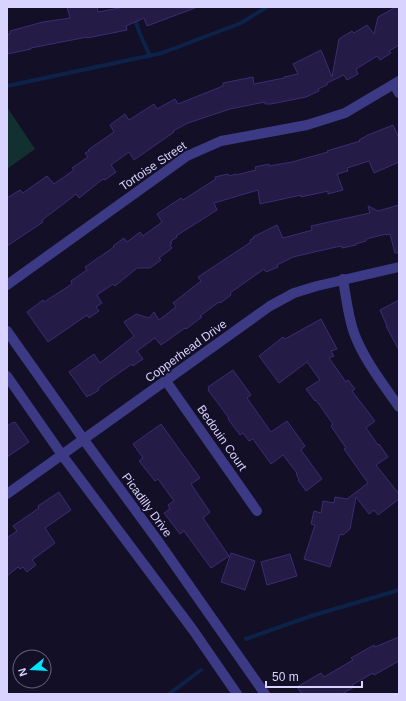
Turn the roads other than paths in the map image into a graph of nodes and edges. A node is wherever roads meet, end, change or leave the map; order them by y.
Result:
1 (397, 86) edge
2 (399, 267) edge
3 (343, 279) junction
4 (7, 285) edge
5 (7, 332) edge
6 (7, 376) edge
7 (166, 381) junction
8 (399, 407) edge
9 (84, 440) junction
10 (62, 455) junction
11 (7, 494) edge
12 (257, 511) dead end
13 (237, 694) edge
14 (265, 694) edge

1 - 4 street, Tortoise Street
2 - 3 street, Copperhead Drive
3 - 7 street, Copperhead Drive
3 - 8 street
5 - 9 street, Picadilly Drive
6 - 10 street
7 - 9 street, Copperhead Drive
7 - 12 street, Bedouin Court
9 - 10 street, Copperhead Drive
9 - 14 street, Picadilly Drive
10 - 11 street, Copperhead Drive
10 - 13 street

